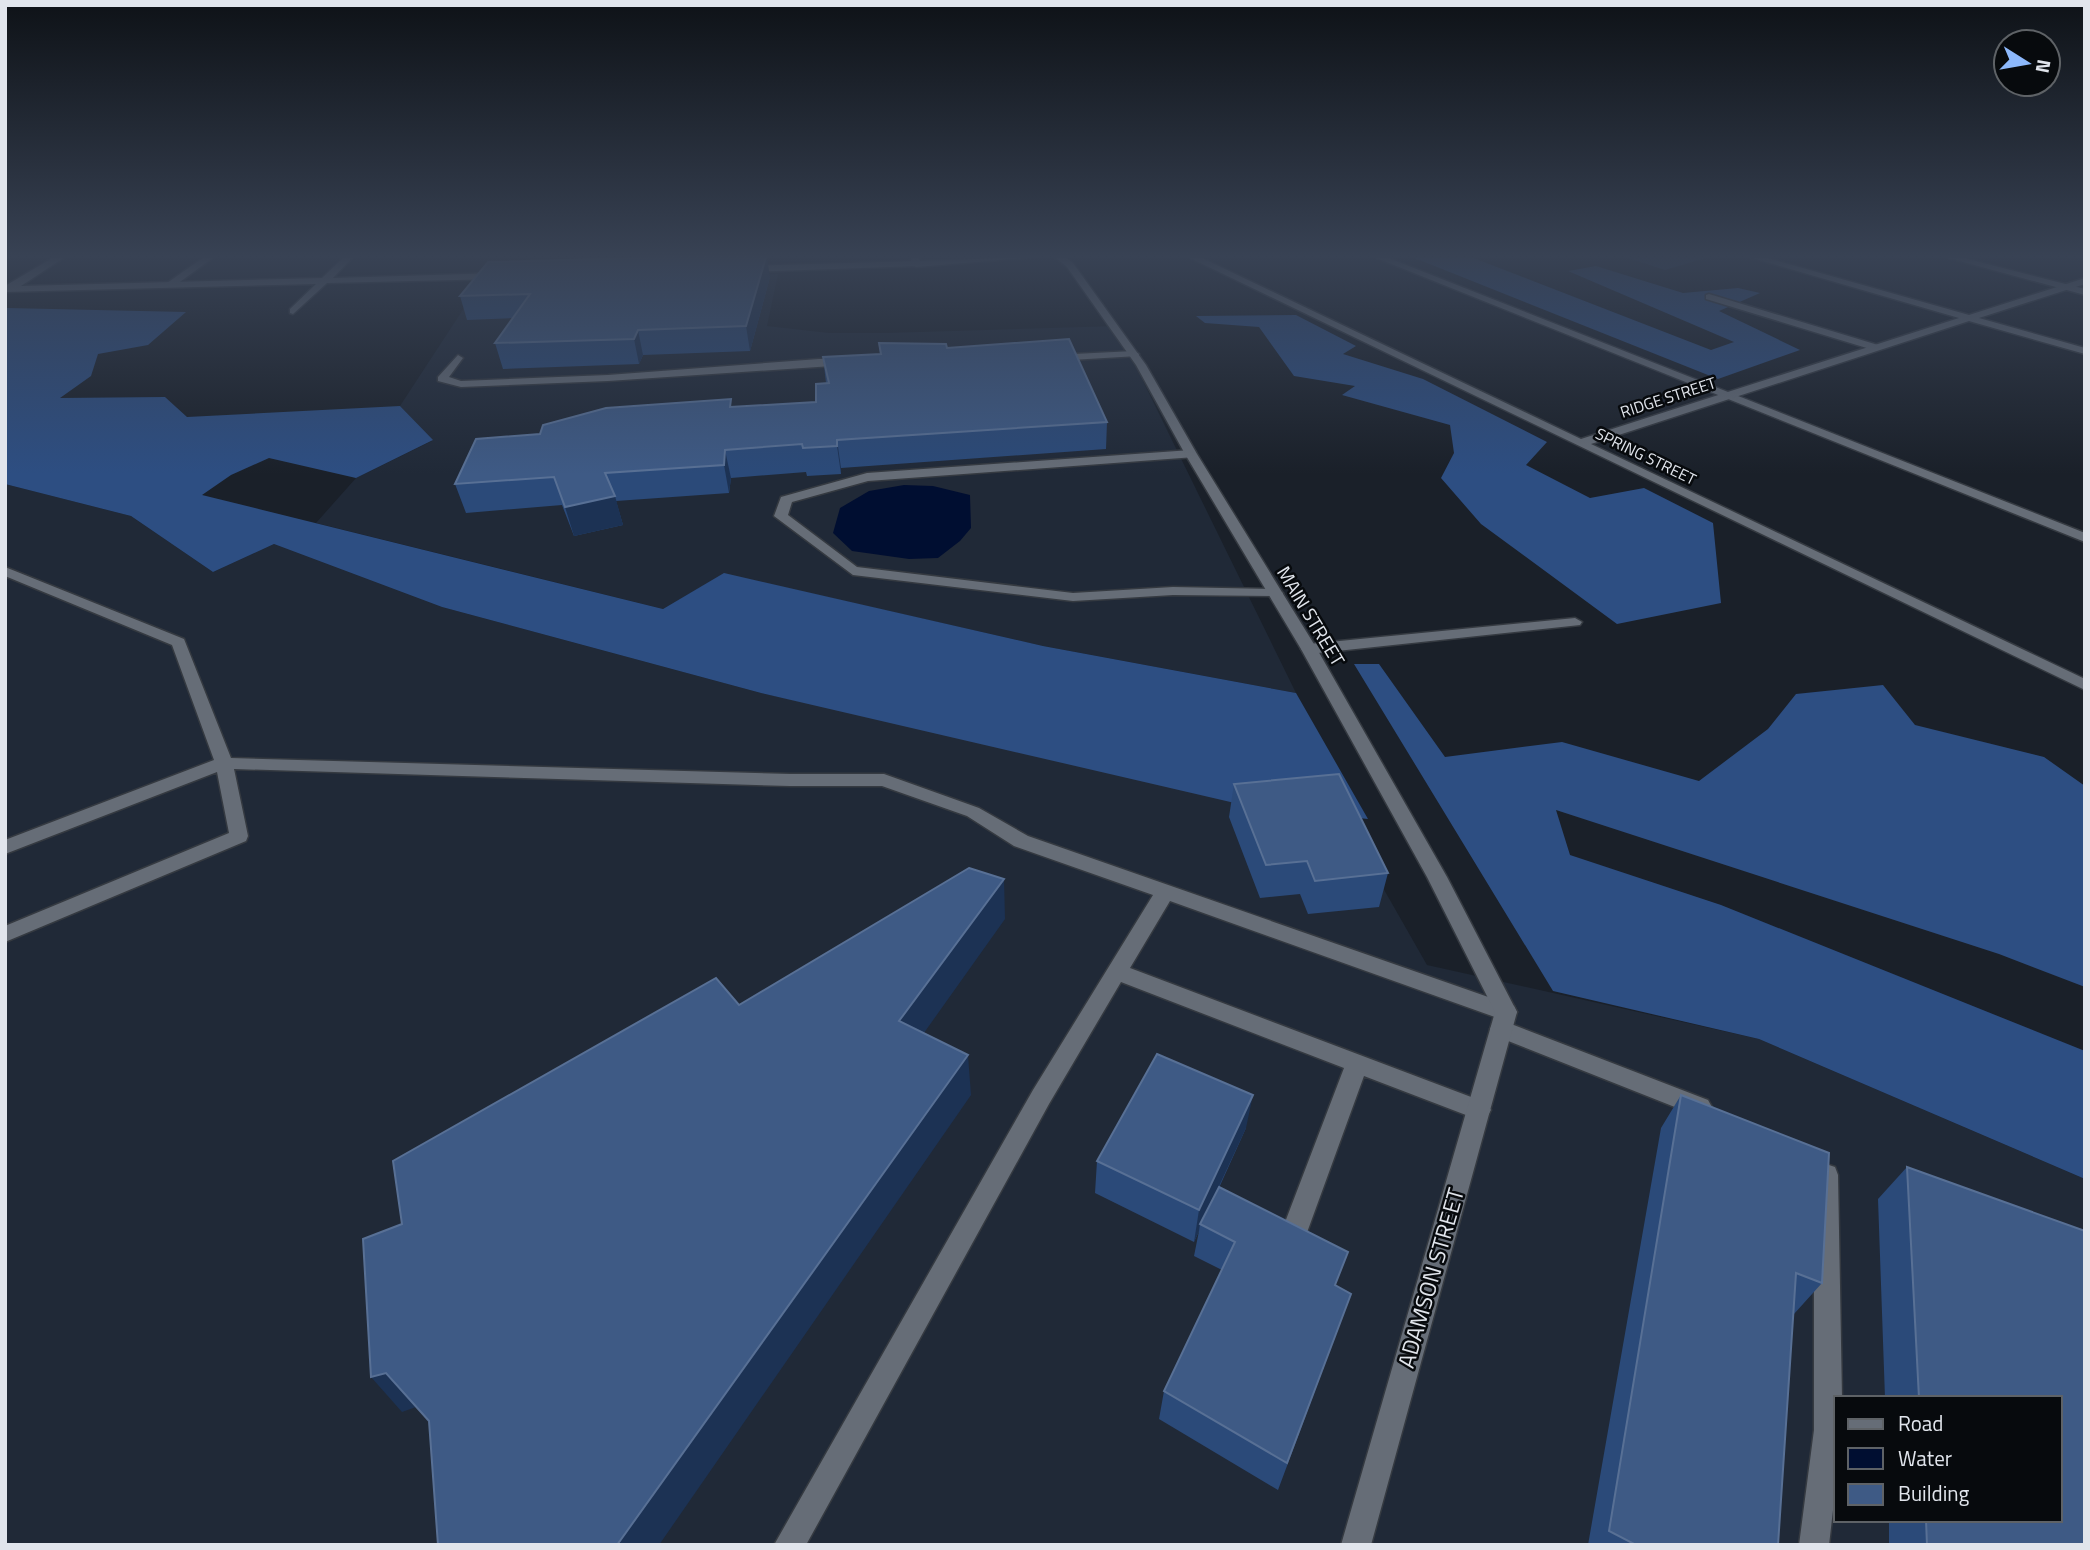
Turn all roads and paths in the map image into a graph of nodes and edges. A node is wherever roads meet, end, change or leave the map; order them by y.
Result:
1 (1116, 329) edge
2 (1344, 329) edge
3 (1560, 329) edge
4 (1814, 329) edge
5 (1933, 329) edge
6 (2009, 329) edge
7 (1874, 348) junction
8 (2085, 351) edge
9 (1134, 354) junction
10 (457, 358) dead end
11 (1037, 359) edge
12 (861, 362) edge
13 (1725, 395) junction
14 (1581, 443) junction
15 (1191, 454) junction
16 (2085, 538) edge
17 (5, 571) edge
18 (1276, 593) junction
19 (1575, 621) dead end
20 (1310, 649) junction
21 (2085, 685) edge
22 (224, 763) junction
23 (5, 846) edge
24 (1165, 892) junction
25 (5, 934) edge
26 (1117, 972) junction
27 (1504, 1020) junction
28 (1357, 1064) junction
29 (1479, 1110) junction
30 (1717, 1114) edge
31 (1814, 1152) edge
32 (1292, 1238) edge
33 (789, 1545) edge
34 (1356, 1545) edge
35 (1814, 1545) edge

1 - 9 street, MAIN STREET
2 - 14 street, SPRING STREET
3 - 13 street
4 - 7 street
5 - 7 street, RIDGE STREET
6 - 8 street
7 - 13 street, RIDGE STREET
9 - 11 street
9 - 15 street, MAIN STREET
10 - 12 street
13 - 14 street, RIDGE STREET
13 - 16 street
14 - 21 street, SPRING STREET
15 - 18 street, MAIN STREET
15 - 18 street
17 - 22 street
18 - 20 street, MAIN STREET
19 - 20 street
20 - 27 street, MAIN STREET
22 - 23 street
22 - 24 street
22 - 25 street
24 - 26 street
24 - 27 street
26 - 28 street
26 - 33 street
27 - 29 street, ADAMSON STREET
27 - 30 street
28 - 29 street
28 - 32 street
29 - 34 street, ADAMSON STREET
31 - 35 street

